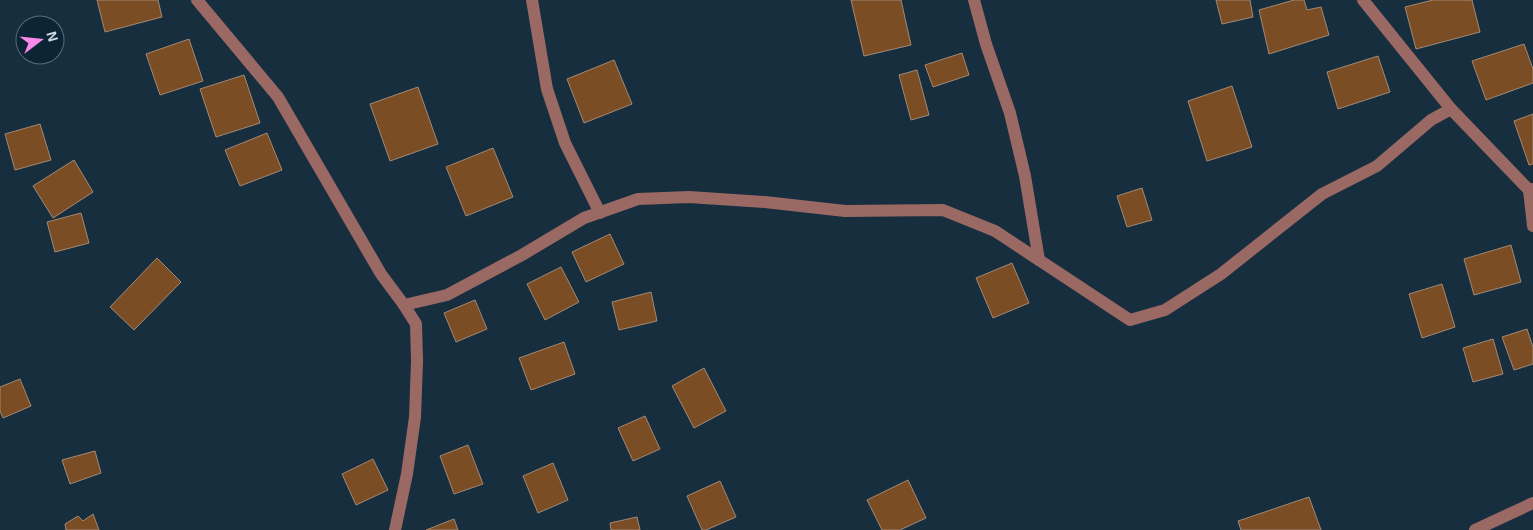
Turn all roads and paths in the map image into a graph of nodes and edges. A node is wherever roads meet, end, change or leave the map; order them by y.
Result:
1 (197, 0) edge
2 (532, 0) edge
3 (974, 0) edge
4 (1363, 0) edge
5 (1450, 109) junction
6 (1531, 190) edge
7 (600, 213) junction
8 (1533, 226) edge
9 (1039, 260) junction
10 (404, 305) junction
11 (1533, 503) edge
12 (395, 530) edge
13 (1475, 530) edge

1 - 10 street
2 - 7 street
3 - 9 street
4 - 5 street
5 - 6 street
5 - 9 street
6 - 8 street
7 - 9 street
7 - 10 street
10 - 12 street
11 - 13 street

